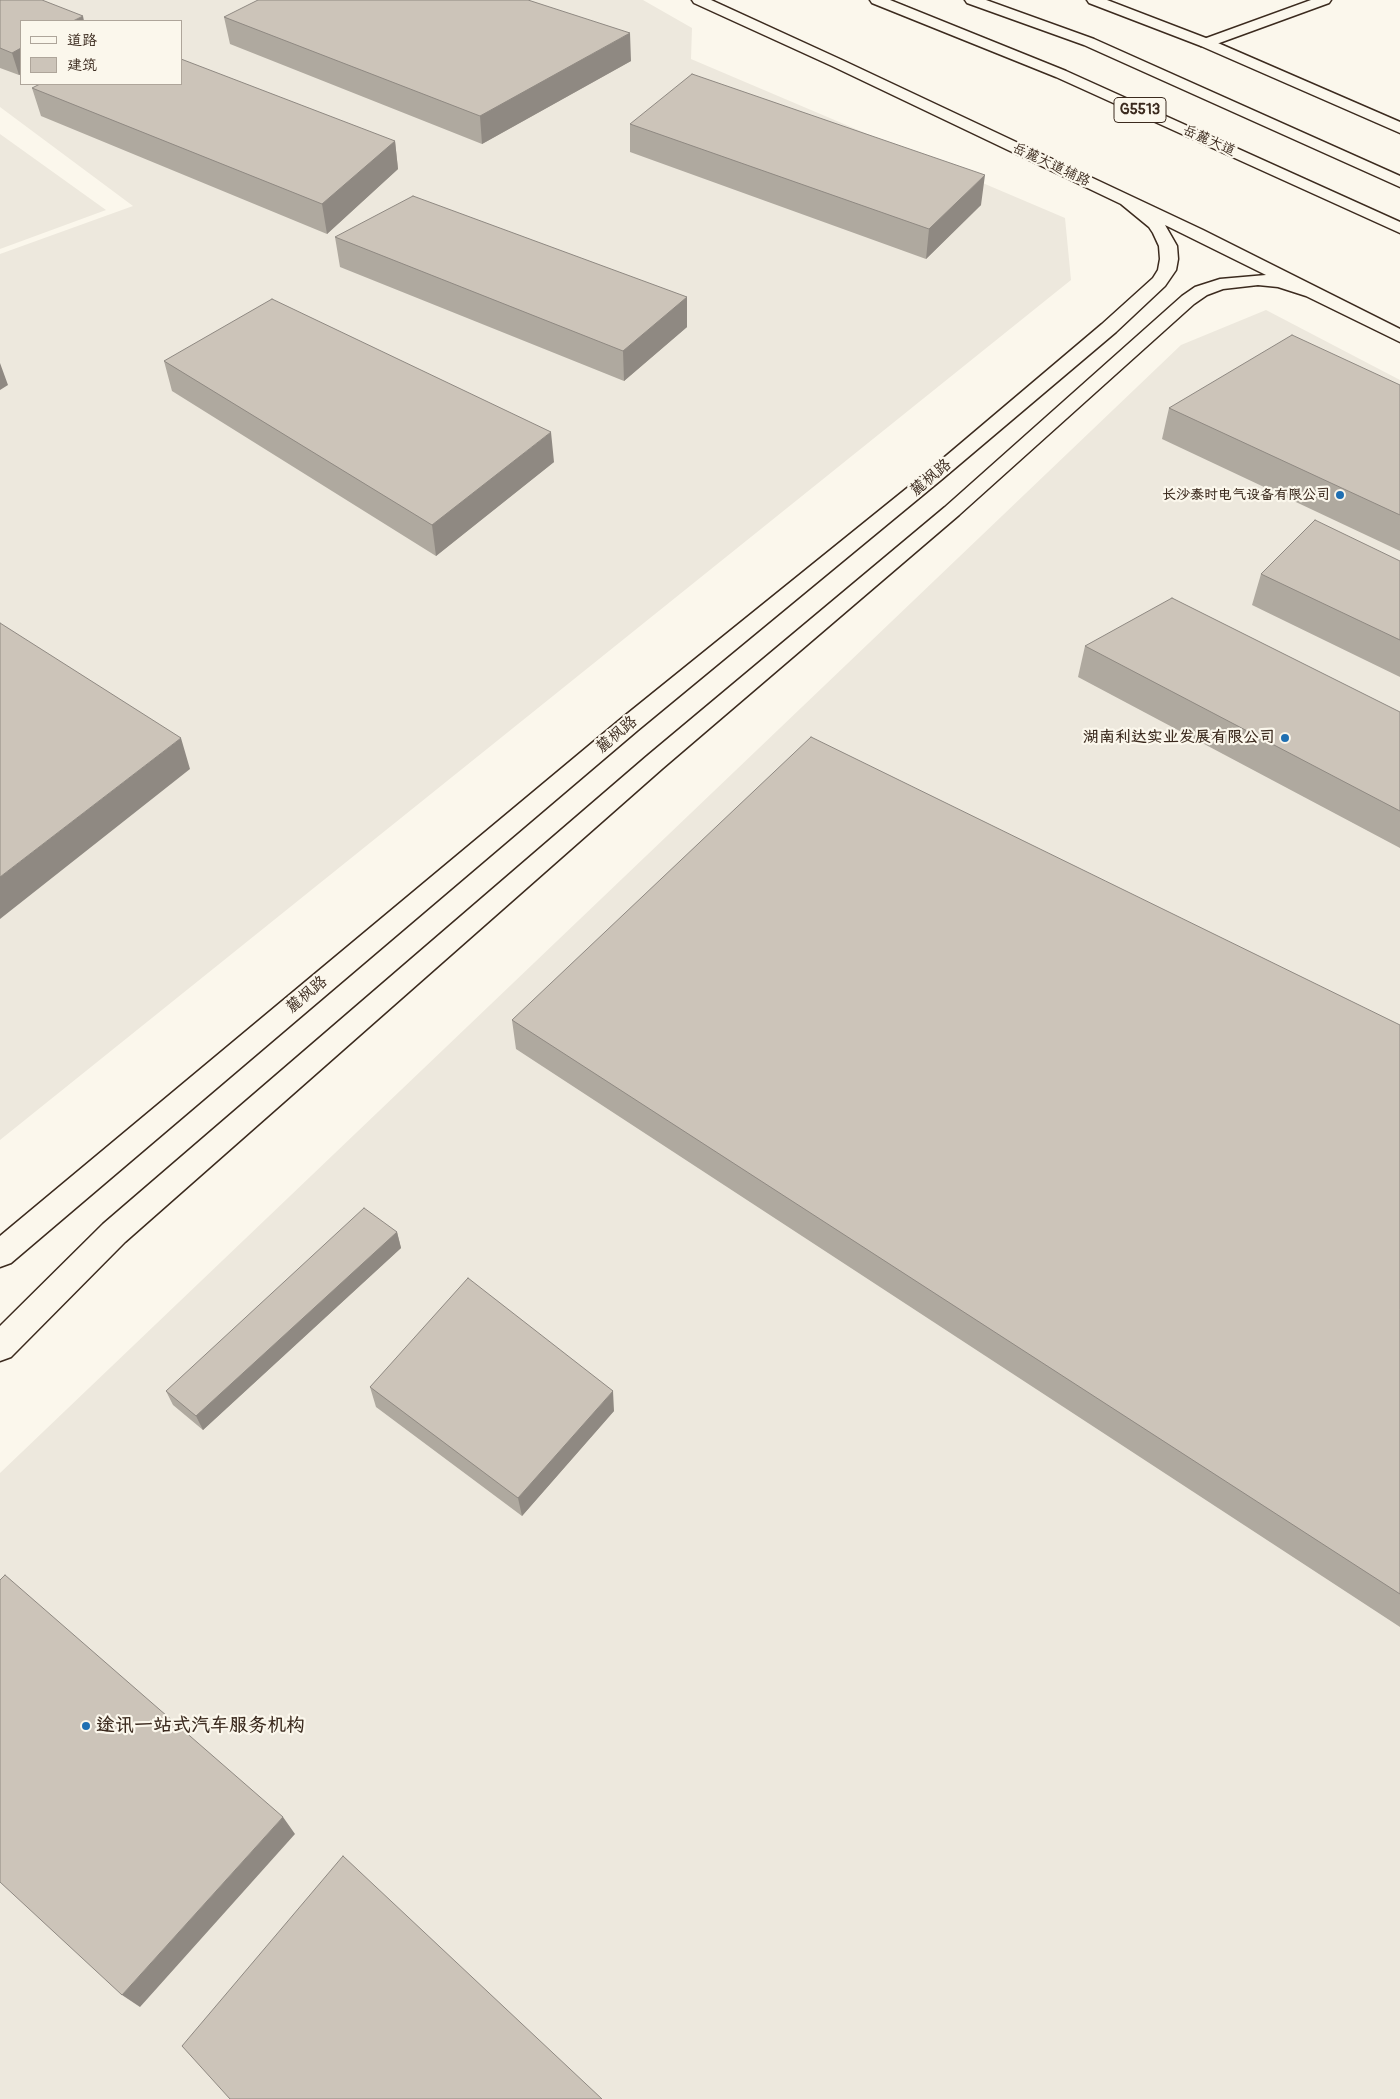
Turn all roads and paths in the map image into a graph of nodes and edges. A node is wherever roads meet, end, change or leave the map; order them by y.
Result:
1 (699, 0) edge
2 (877, 0) edge
3 (972, 0) edge
4 (1094, 0) edge
5 (1324, 0) edge
6 (1206, 43) junction
7 (1400, 128) edge
8 (1400, 182) edge
9 (1127, 201) junction
10 (1400, 228) edge
11 (1319, 294) junction
12 (1400, 336) edge
13 (0, 1254) edge
14 (0, 1347) edge

1 - 9 main road, 岳麓大道辅路
2 - 10 main road, 岳麓大道 / G5513
3 - 8 main road, G5513
4 - 6 main road
5 - 6 main road
6 - 7 main road
9 - 11 main road, 岳麓大道辅路
9 - 13 main road, 麓枫路
11 - 12 main road, 岳麓大道辅路
11 - 14 main road

